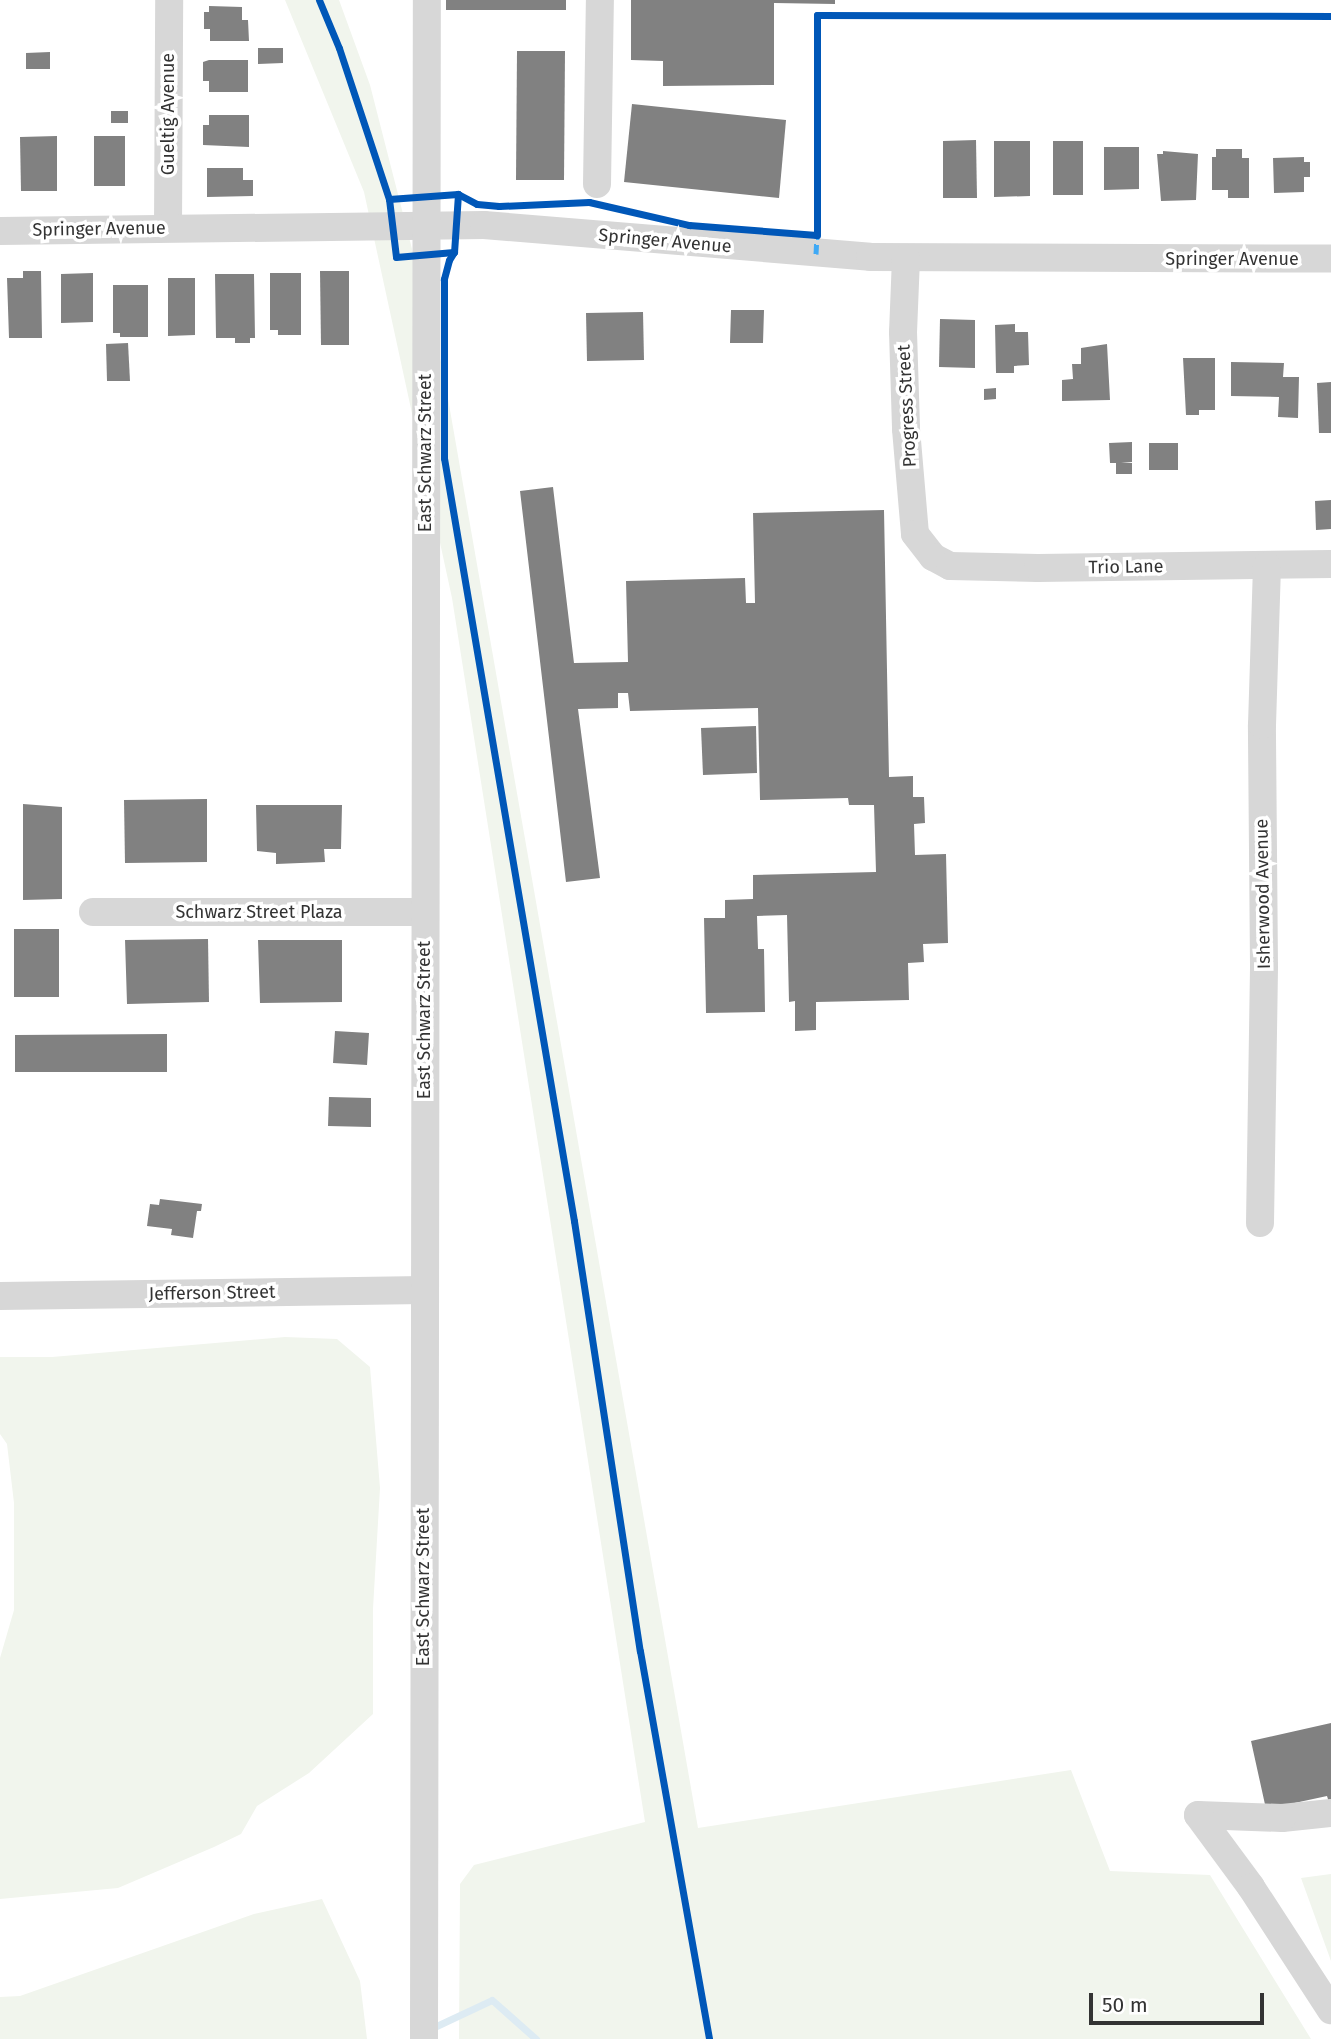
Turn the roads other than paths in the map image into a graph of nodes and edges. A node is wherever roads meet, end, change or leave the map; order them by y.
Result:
1 (169, 0) edge
2 (427, 0) edge
3 (600, 0) edge
4 (597, 184) dead end
5 (425, 226) junction
6 (167, 228) junction
7 (0, 232) edge
8 (906, 258) junction
9 (1331, 259) edge
10 (927, 550) joint
11 (1331, 564) edge
12 (1267, 566) junction
13 (93, 912) dead end
14 (424, 912) junction
15 (1260, 1223) dead end
16 (424, 1290) junction
17 (0, 1296) edge
18 (1331, 1813) edge
19 (1331, 2010) edge
20 (424, 2027) edge

1 - 6 street, Gueltig Avenue
2 - 5 street, East Schwarz Street
3 - 4 street
5 - 6 street, Springer Avenue
5 - 8 street, Springer Avenue
5 - 14 street, East Schwarz Street
6 - 7 street, Springer Avenue
8 - 9 street, Springer Avenue
8 - 10 street, Progress Street
10 - 12 street, Trio Lane
11 - 12 street, Trio Lane
12 - 15 street, Isherwood Avenue
13 - 14 street, Schwarz Street Plaza
14 - 16 street, East Schwarz Street
16 - 17 street, Jefferson Street
16 - 20 street, East Schwarz Street
18 - 19 street

